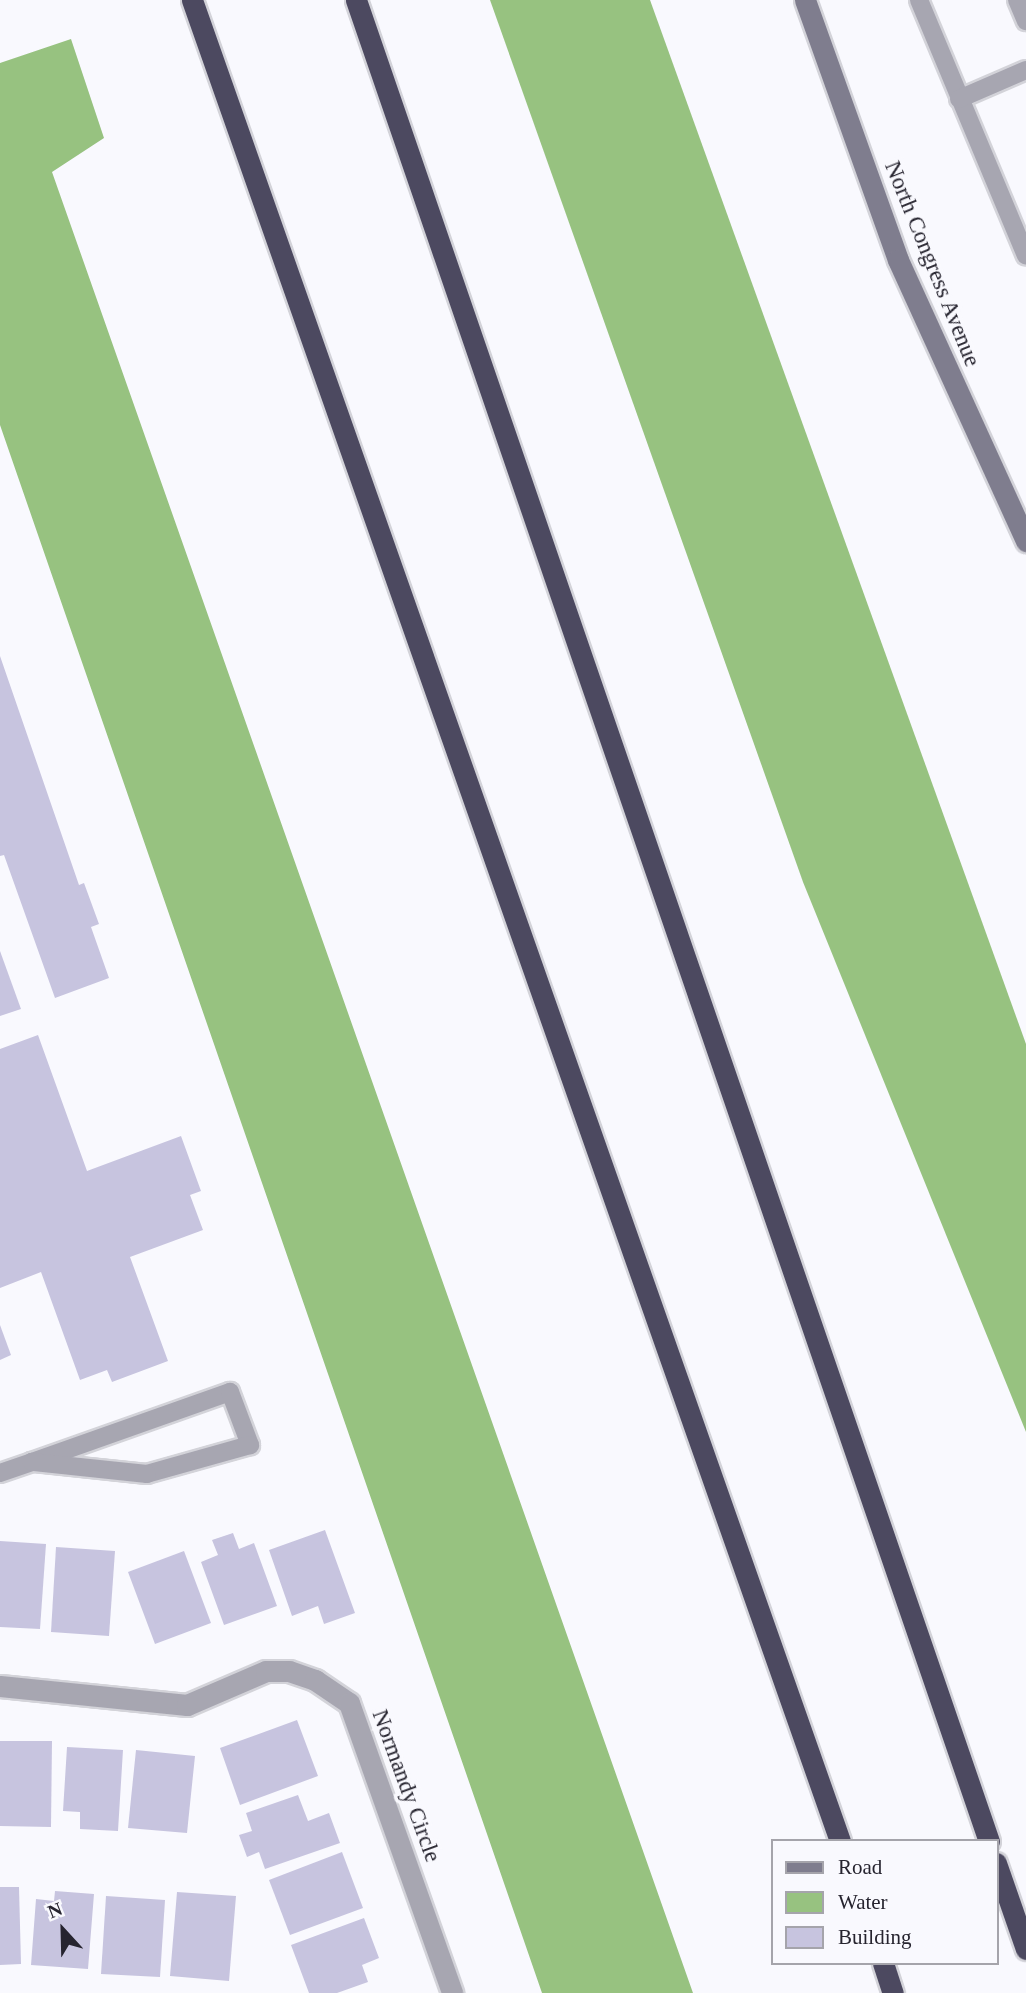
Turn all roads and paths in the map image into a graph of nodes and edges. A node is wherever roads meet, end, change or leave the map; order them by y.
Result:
1 (192, 0) edge
2 (356, 0) edge
3 (805, 0) edge
4 (919, 0) edge
5 (1017, 0) edge
6 (1026, 22) edge
7 (1026, 70) edge
8 (958, 99) junction
9 (1026, 256) edge
10 (1026, 541) edge
11 (32, 1462) junction
12 (0, 1473) edge
13 (0, 1686) edge
14 (839, 1839) edge
15 (988, 1839) edge
16 (998, 1869) edge
17 (1026, 1949) edge
18 (884, 1965) edge
19 (453, 1993) edge
20 (893, 1993) edge

1 - 14 highway
2 - 15 highway
3 - 10 street, North Congress Avenue
4 - 8 lane
5 - 6 lane
7 - 8 lane
8 - 9 lane
11 - 11 lane
11 - 12 lane
13 - 19 street, Normandy Circle
16 - 17 highway
18 - 20 highway

